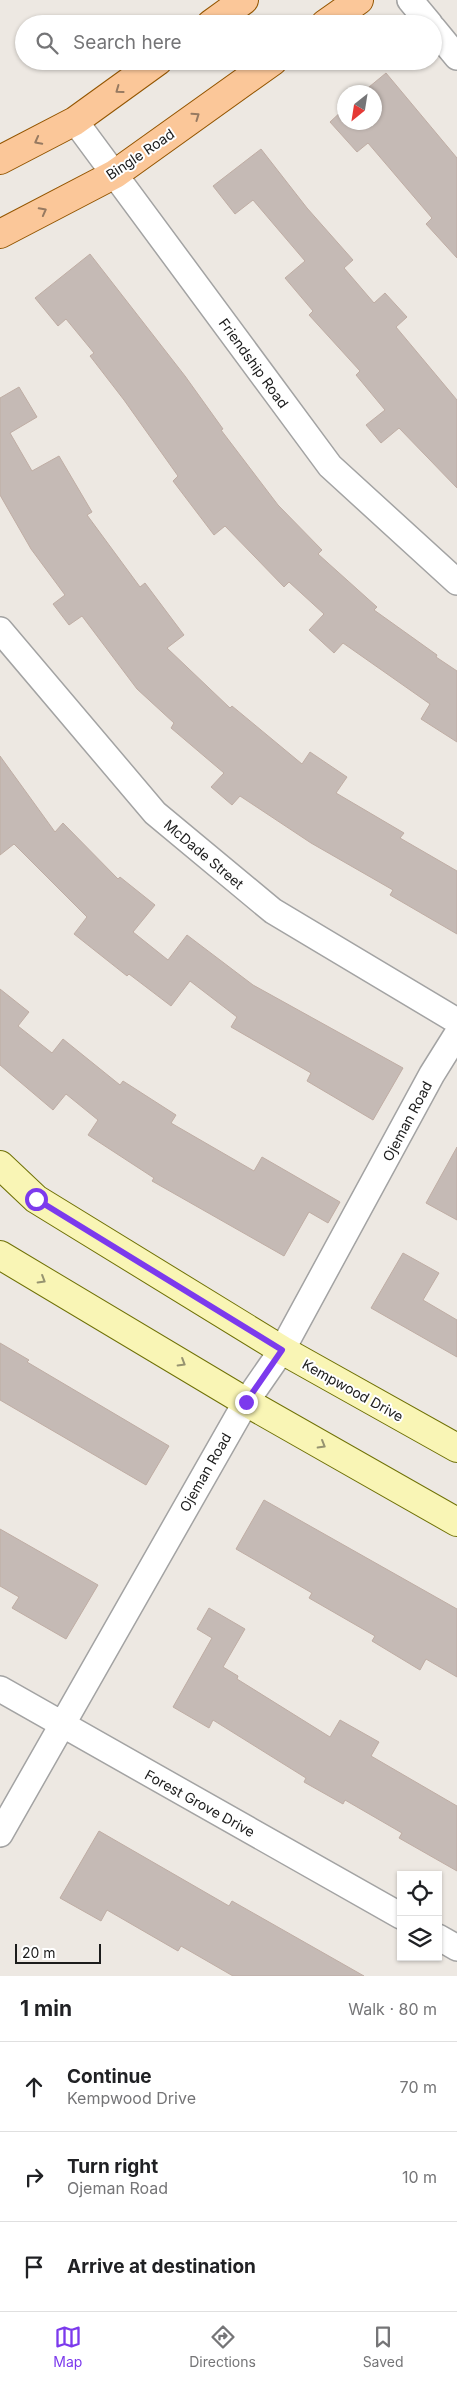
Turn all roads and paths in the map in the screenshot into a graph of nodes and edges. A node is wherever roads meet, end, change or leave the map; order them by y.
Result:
1 (244, 0) edge
2 (359, 0) edge
3 (410, 0) edge
4 (223, 15) edge
5 (338, 15) edge
6 (422, 15) edge
7 (442, 39) edge
8 (457, 57) edge
9 (146, 70) edge
10 (260, 70) edge
11 (75, 121) junction
12 (0, 160) edge
13 (114, 174) junction
14 (0, 234) edge
15 (457, 582) edge
16 (0, 630) edge
17 (457, 1021) edge
18 (457, 1034) edge
19 (0, 1165) edge
20 (0, 1255) edge
21 (282, 1350) junction
22 (246, 1402) junction
23 (457, 1448) edge
24 (457, 1522) edge
25 (0, 1689) edge
26 (60, 1724) junction
27 (0, 1834) edge
28 (397, 1914) edge
29 (442, 1939) edge
30 (457, 1948) edge

1 - 4 main road
2 - 5 main road
3 - 6 street
7 - 8 street
9 -> 11 main road
13 -> 10 main road, Bingle Road
11 -> 12 main road
11 - 13 street, Friendship Road
14 -> 13 main road, Bingle Road
13 - 15 street, Friendship Road
16 - 17 street, McDade Street
18 - 21 street, Ojeman Road
19 - 21 main road, Kempwood Drive
20 -> 22 main road
21 - 22 street, Ojeman Road
21 - 23 main road, Kempwood Drive
22 -> 24 main road
22 - 26 street, Ojeman Road
25 - 26 street, Forest Grove Drive
26 - 27 street, Ojeman Road
26 - 28 street, Forest Grove Drive
29 - 30 street

